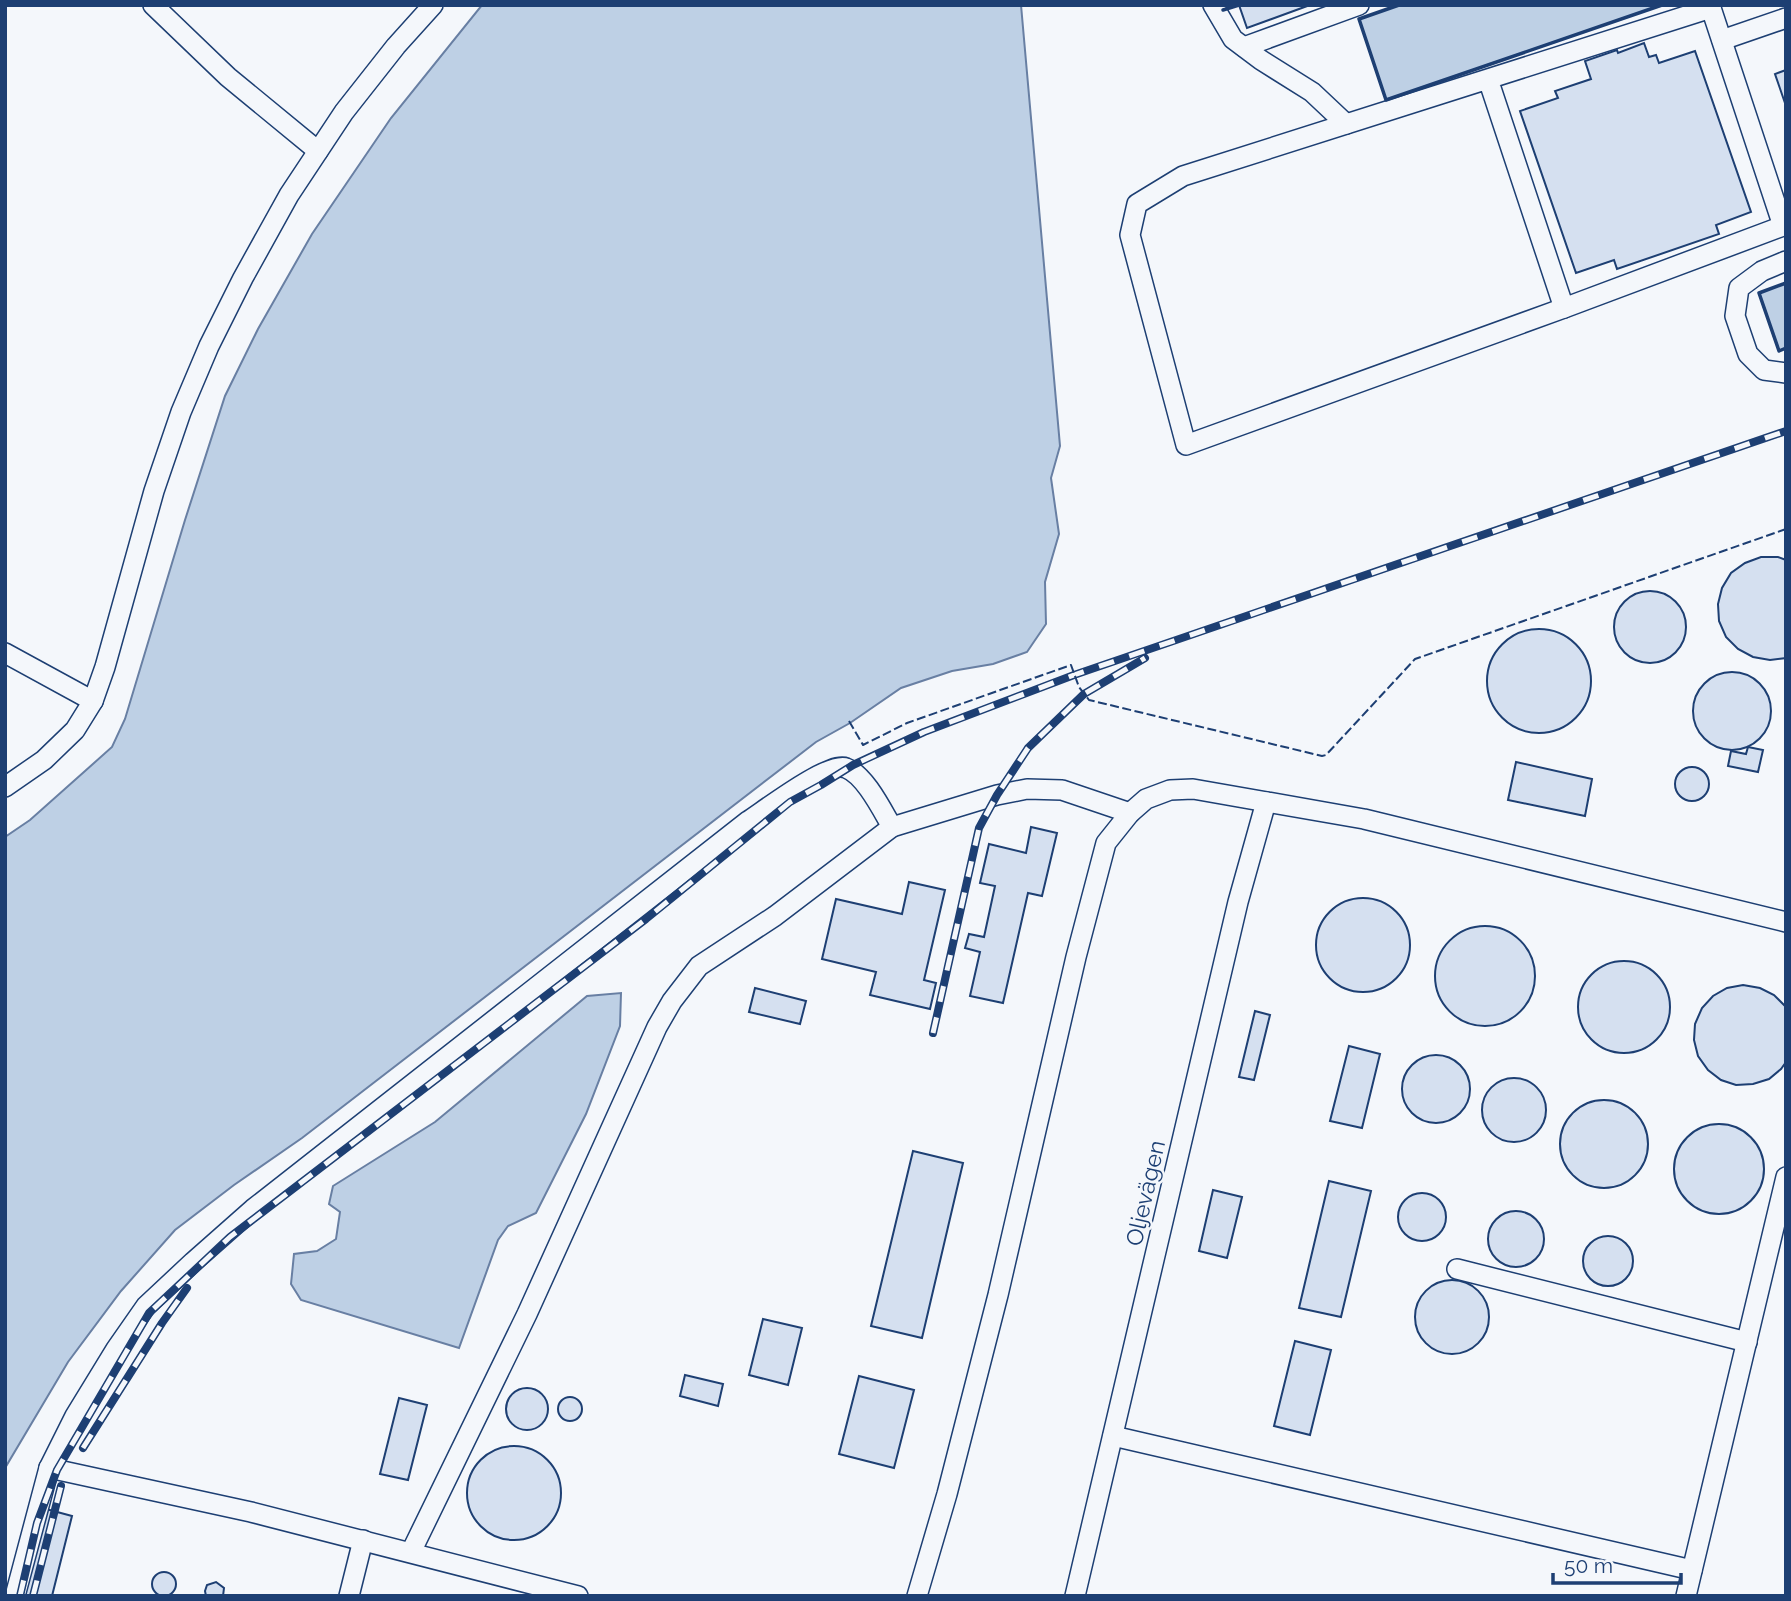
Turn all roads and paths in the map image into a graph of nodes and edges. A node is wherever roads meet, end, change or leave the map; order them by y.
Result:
1 (153, 5) edge
2 (433, 5) edge
3 (1213, 5) edge
4 (1359, 5) edge
5 (1711, 7) edge
6 (1786, 18) edge
7 (1721, 40) junction
8 (1244, 47) junction
9 (1488, 79) junction
10 (1346, 124) junction
11 (318, 151) junction
12 (1784, 228) edge
13 (1786, 261) edge
14 (1564, 308) junction
15 (1786, 373) edge
16 (5, 653) edge
17 (93, 702) junction
18 (5, 787) edge
19 (1266, 802) junction
20 (1130, 813) junction
21 (892, 827) junction
22 (1786, 922) edge
23 (1786, 1177) edge
24 (1457, 1269) dead end
25 (1746, 1342) junction
26 (1113, 1436) junction
27 (49, 1468) junction
28 (363, 1540) junction
29 (411, 1552) junction
30 (1692, 1570) junction
31 (15, 1596) edge
32 (349, 1596) edge
33 (578, 1596) edge
34 (917, 1596) edge
35 (1075, 1596) edge
36 (1686, 1596) edge

1 - 11 street
2 - 11 street
3 - 8 street
4 - 8 street
5 - 7 street
5 - 9 street
6 - 7 street
7 - 12 street
8 - 10 street
9 - 10 street
9 - 14 street
10 - 14 street
11 - 17 street
12 - 14 street
13 - 15 street
16 - 17 street
17 - 18 street
19 - 20 street
19 - 22 street
19 - 26 street, Oljevägen
20 - 21 street
20 - 34 street
21 - 27 street
21 - 29 street
23 - 25 street
24 - 25 street
25 - 30 street
26 - 30 street
26 - 35 street, Oljevägen
27 - 28 street
27 - 31 street
28 - 29 street
28 - 32 street
29 - 33 street
30 - 36 street

